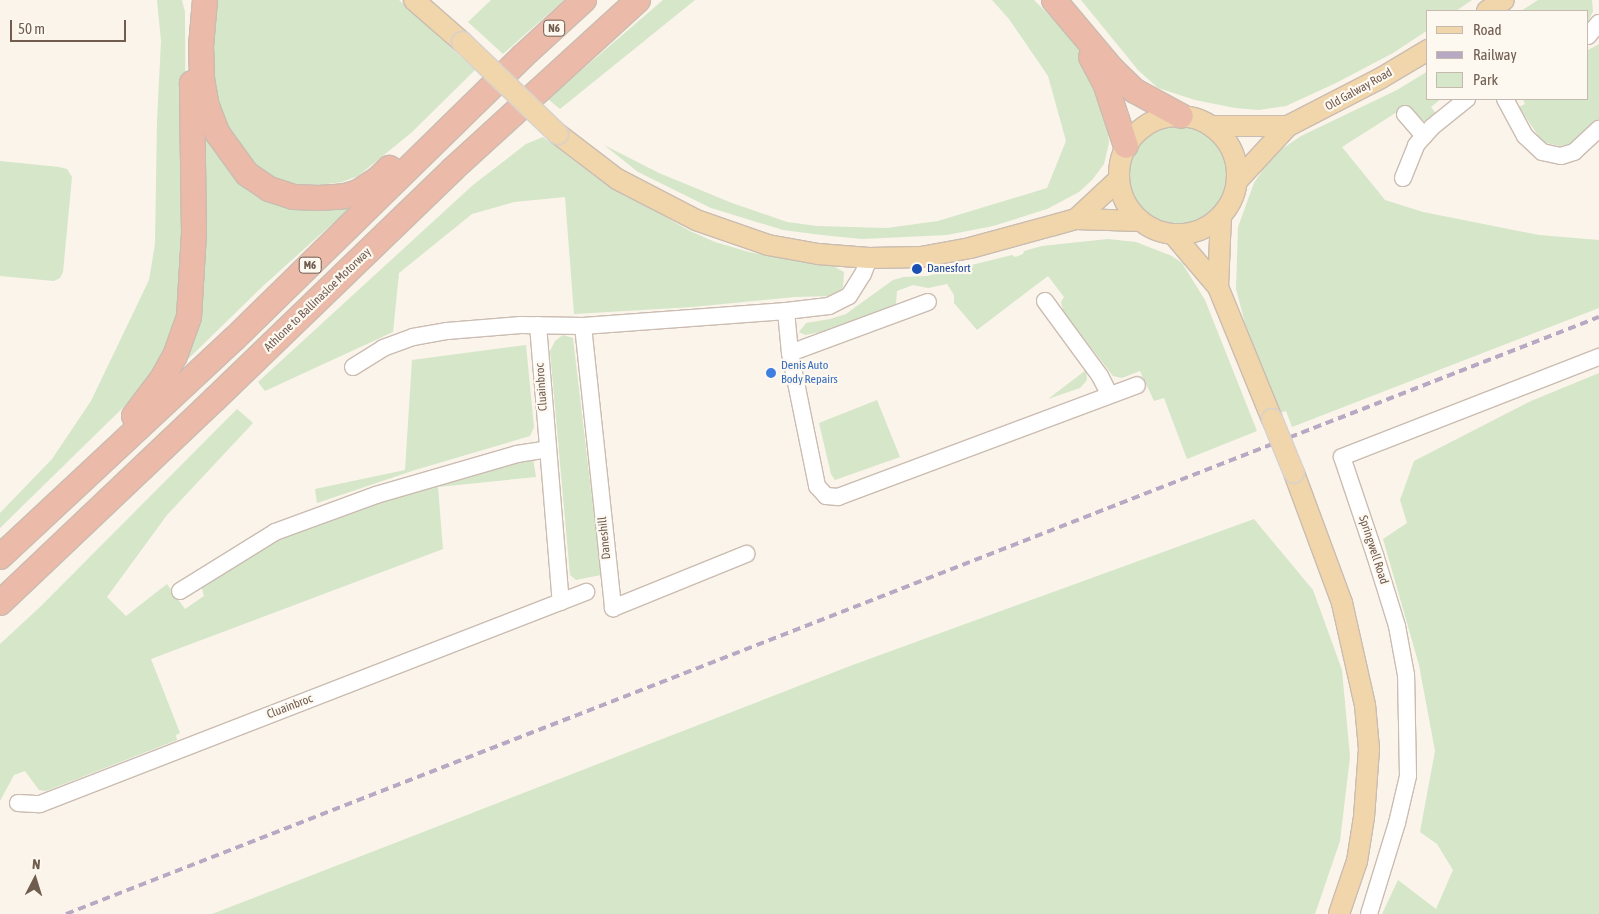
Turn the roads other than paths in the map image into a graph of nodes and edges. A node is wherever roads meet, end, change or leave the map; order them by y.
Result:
1 (189, 0) edge
2 (205, 0) edge
3 (414, 0) edge
4 (584, 0) edge
5 (638, 0) edge
6 (1044, 0) edge
7 (1054, 0) edge
8 (1504, 0) edge
9 (1489, 10) edge
10 (1599, 23) edge
11 (1589, 35) edge
12 (1426, 51) edge
13 (523, 56) junction
14 (1466, 100) edge
15 (1506, 100) edge
16 (1405, 114) dead end
17 (1181, 116) junction
18 (1212, 126) junction
19 (1288, 126) junction
20 (1599, 129) edge
21 (1424, 136) junction
22 (1126, 146) junction
23 (1403, 178) dead end
24 (1119, 179) junction
25 (1237, 181) junction
26 (1221, 216) junction
27 (1076, 219) junction
28 (1141, 221) junction
29 (1173, 234) junction
30 (869, 258) junction
31 (1218, 287) junction
32 (1046, 301) dead end
33 (928, 302) dead end
34 (786, 311) junction
35 (538, 325) junction
36 (584, 326) junction
37 (790, 352) junction
38 (1599, 357) edge
39 (353, 367) dead end
40 (1138, 385) dead end
41 (1109, 394) junction
42 (547, 449) junction
43 (92, 468) junction
44 (746, 554) dead end
45 (0, 556) edge
46 (180, 591) dead end
47 (586, 592) dead end
48 (0, 602) edge
49 (561, 602) junction
50 (18, 803) dead end
51 (1338, 914) edge
52 (1369, 914) edge

1 - 43 highway
2 - 13 highway
3 - 30 main road, bridge
4 - 13 highway, N6
5 - 48 highway, Athlone to Ballinasloe Motorway / M6
6 - 22 highway
7 - 17 highway
8 - 9 main road
10 - 11 street
12 - 19 main road, Old Galway Road
13 - 43 highway, M6
14 - 21 street
15 - 20 street
16 - 21 street
17 - 18 main road
17 - 22 main road
18 - 19 main road
18 - 25 main road
19 - 25 main road
21 - 23 street
22 - 24 main road
24 - 27 main road
24 - 28 main road
25 - 26 main road
26 - 29 main road
26 - 31 main road
27 - 28 main road
27 - 30 main road
28 - 29 main road
29 - 31 main road
30 - 34 street
31 - 51 main road, bridge
32 - 41 street
33 - 37 street
34 - 36 street
34 - 37 street
35 - 36 street
35 - 39 street
35 - 42 street, Cluainbroc
36 - 44 street, Daneshill
37 - 41 street
38 - 52 street, Springwell Road
40 - 41 street
42 - 46 street
42 - 49 street, Cluainbroc
43 - 45 highway, M6
47 - 49 street, Cluainbroc
49 - 50 street, Cluainbroc

